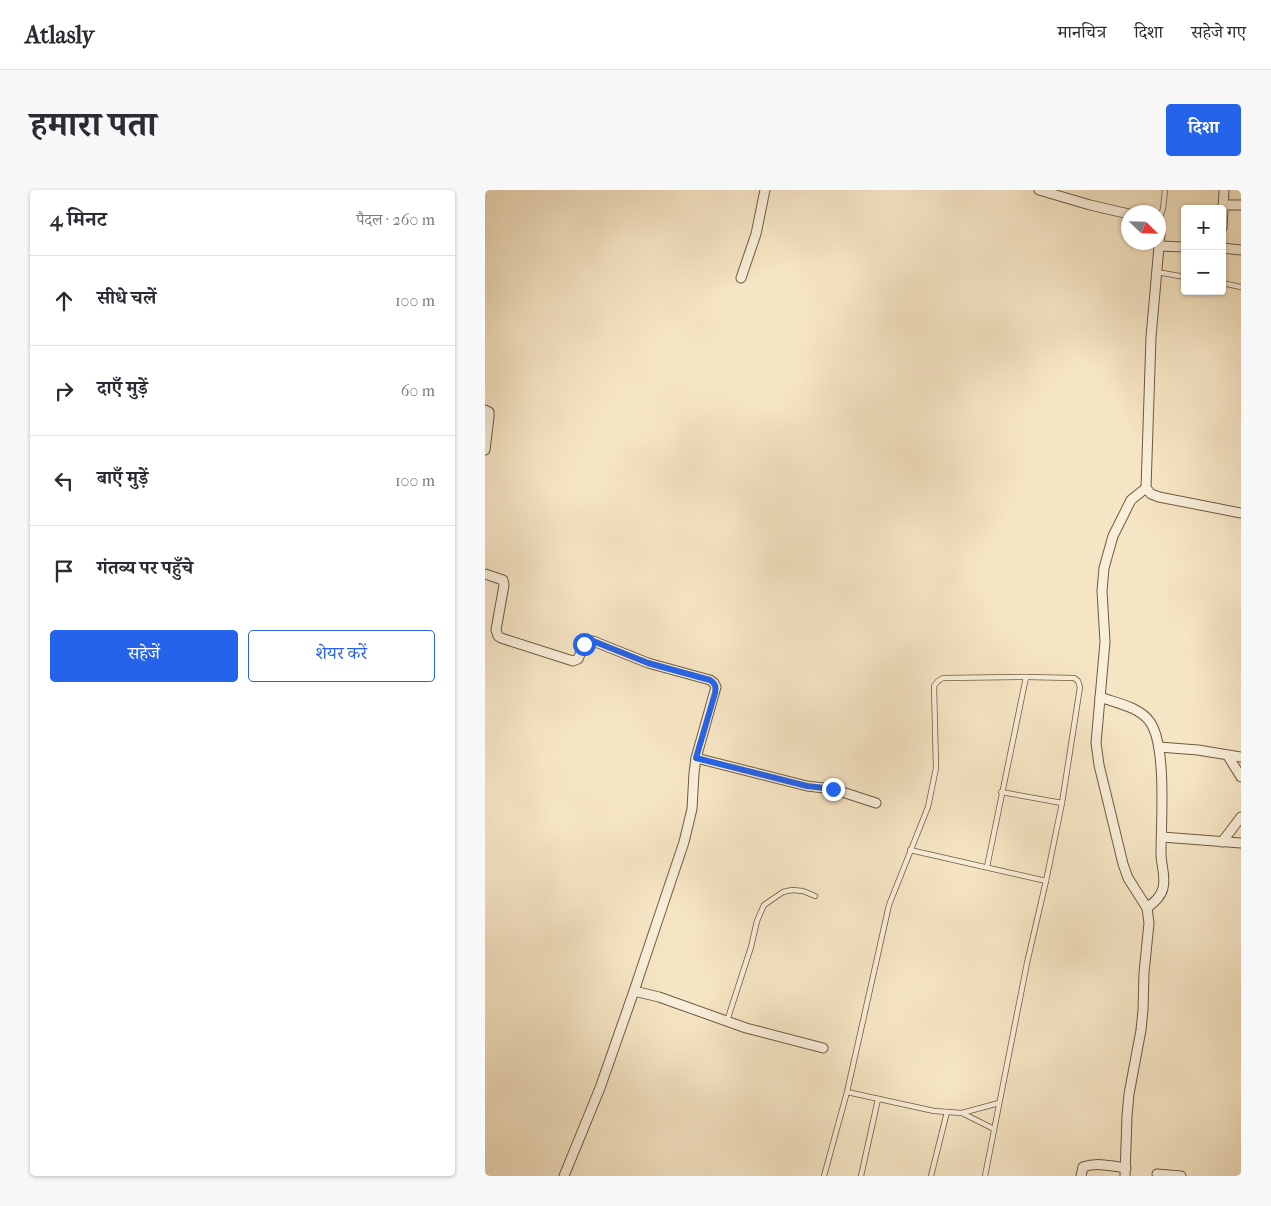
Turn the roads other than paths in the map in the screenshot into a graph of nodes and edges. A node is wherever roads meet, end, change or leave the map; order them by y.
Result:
1 (765, 190) edge
2 (1039, 190) edge
3 (1165, 190) edge
4 (1224, 190) edge
5 (1223, 204) joint
6 (1164, 205) edge
7 (1241, 205) edge
8 (1121, 212) edge
9 (1166, 246) edge
10 (1181, 247) edge
11 (1226, 248) edge
12 (1159, 250) edge
13 (1241, 250) edge
14 (1156, 272) junction
15 (1181, 276) edge
16 (741, 278) dead end
17 (1226, 284) edge
18 (1241, 287) edge
19 (485, 410) edge
20 (485, 450) edge
21 (1146, 488) junction
22 (1241, 513) edge
23 (485, 574) edge
24 (1026, 677) junction
25 (1100, 697) junction
26 (1159, 747) junction
27 (1228, 756) junction
28 (1241, 757) edge
29 (696, 758) junction
30 (1241, 777) edge
31 (1001, 792) junction
32 (876, 803) dead end
33 (1062, 804) junction
34 (1241, 817) edge
35 (1162, 838) junction
36 (1222, 842) junction
37 (1241, 843) edge
38 (910, 850) junction
39 (987, 867) junction
40 (1046, 881) junction
41 (815, 896) dead end
42 (1147, 908) junction
43 (635, 991) junction
44 (727, 1021) junction
45 (823, 1048) dead end
46 (847, 1092) junction
47 (878, 1099) junction
48 (999, 1103) junction
49 (947, 1112) junction
50 (962, 1113) junction
51 (994, 1129) junction
52 (1126, 1172) edge
53 (1157, 1174) dead end
54 (564, 1176) edge
55 (824, 1176) edge
56 (861, 1176) edge
57 (931, 1176) edge
58 (985, 1176) edge
59 (1081, 1176) edge
60 (1181, 1176) edge

1 - 16 street
2 - 8 street
3 - 6 lane
4 - 5 street
5 - 7 street
9 - 10 street
11 - 13 street
12 - 14 street
14 - 15 lane
14 - 21 street
17 - 18 lane
19 - 20 street
21 - 22 street
21 - 25 street
23 - 29 street
24 - 31 lane
24 - 33 lane
24 - 38 lane
25 - 26 street
25 - 42 street
26 - 27 street
26 - 35 street
27 - 28 street
27 - 30 street
29 - 32 street
29 - 43 street
31 - 33 lane
31 - 39 lane
33 - 40 lane
34 - 36 street
35 - 36 street
35 - 42 street
36 - 37 street
38 - 39 lane
38 - 46 lane
39 - 40 lane
40 - 48 lane
41 - 44 lane
42 - 52 street
43 - 44 street
43 - 54 street
44 - 45 street
46 - 47 lane
46 - 55 lane
47 - 49 lane
47 - 56 lane
48 - 50 lane
48 - 51 lane
49 - 50 lane
49 - 57 lane
50 - 51 lane
51 - 58 lane
52 - 59 street
53 - 60 street

